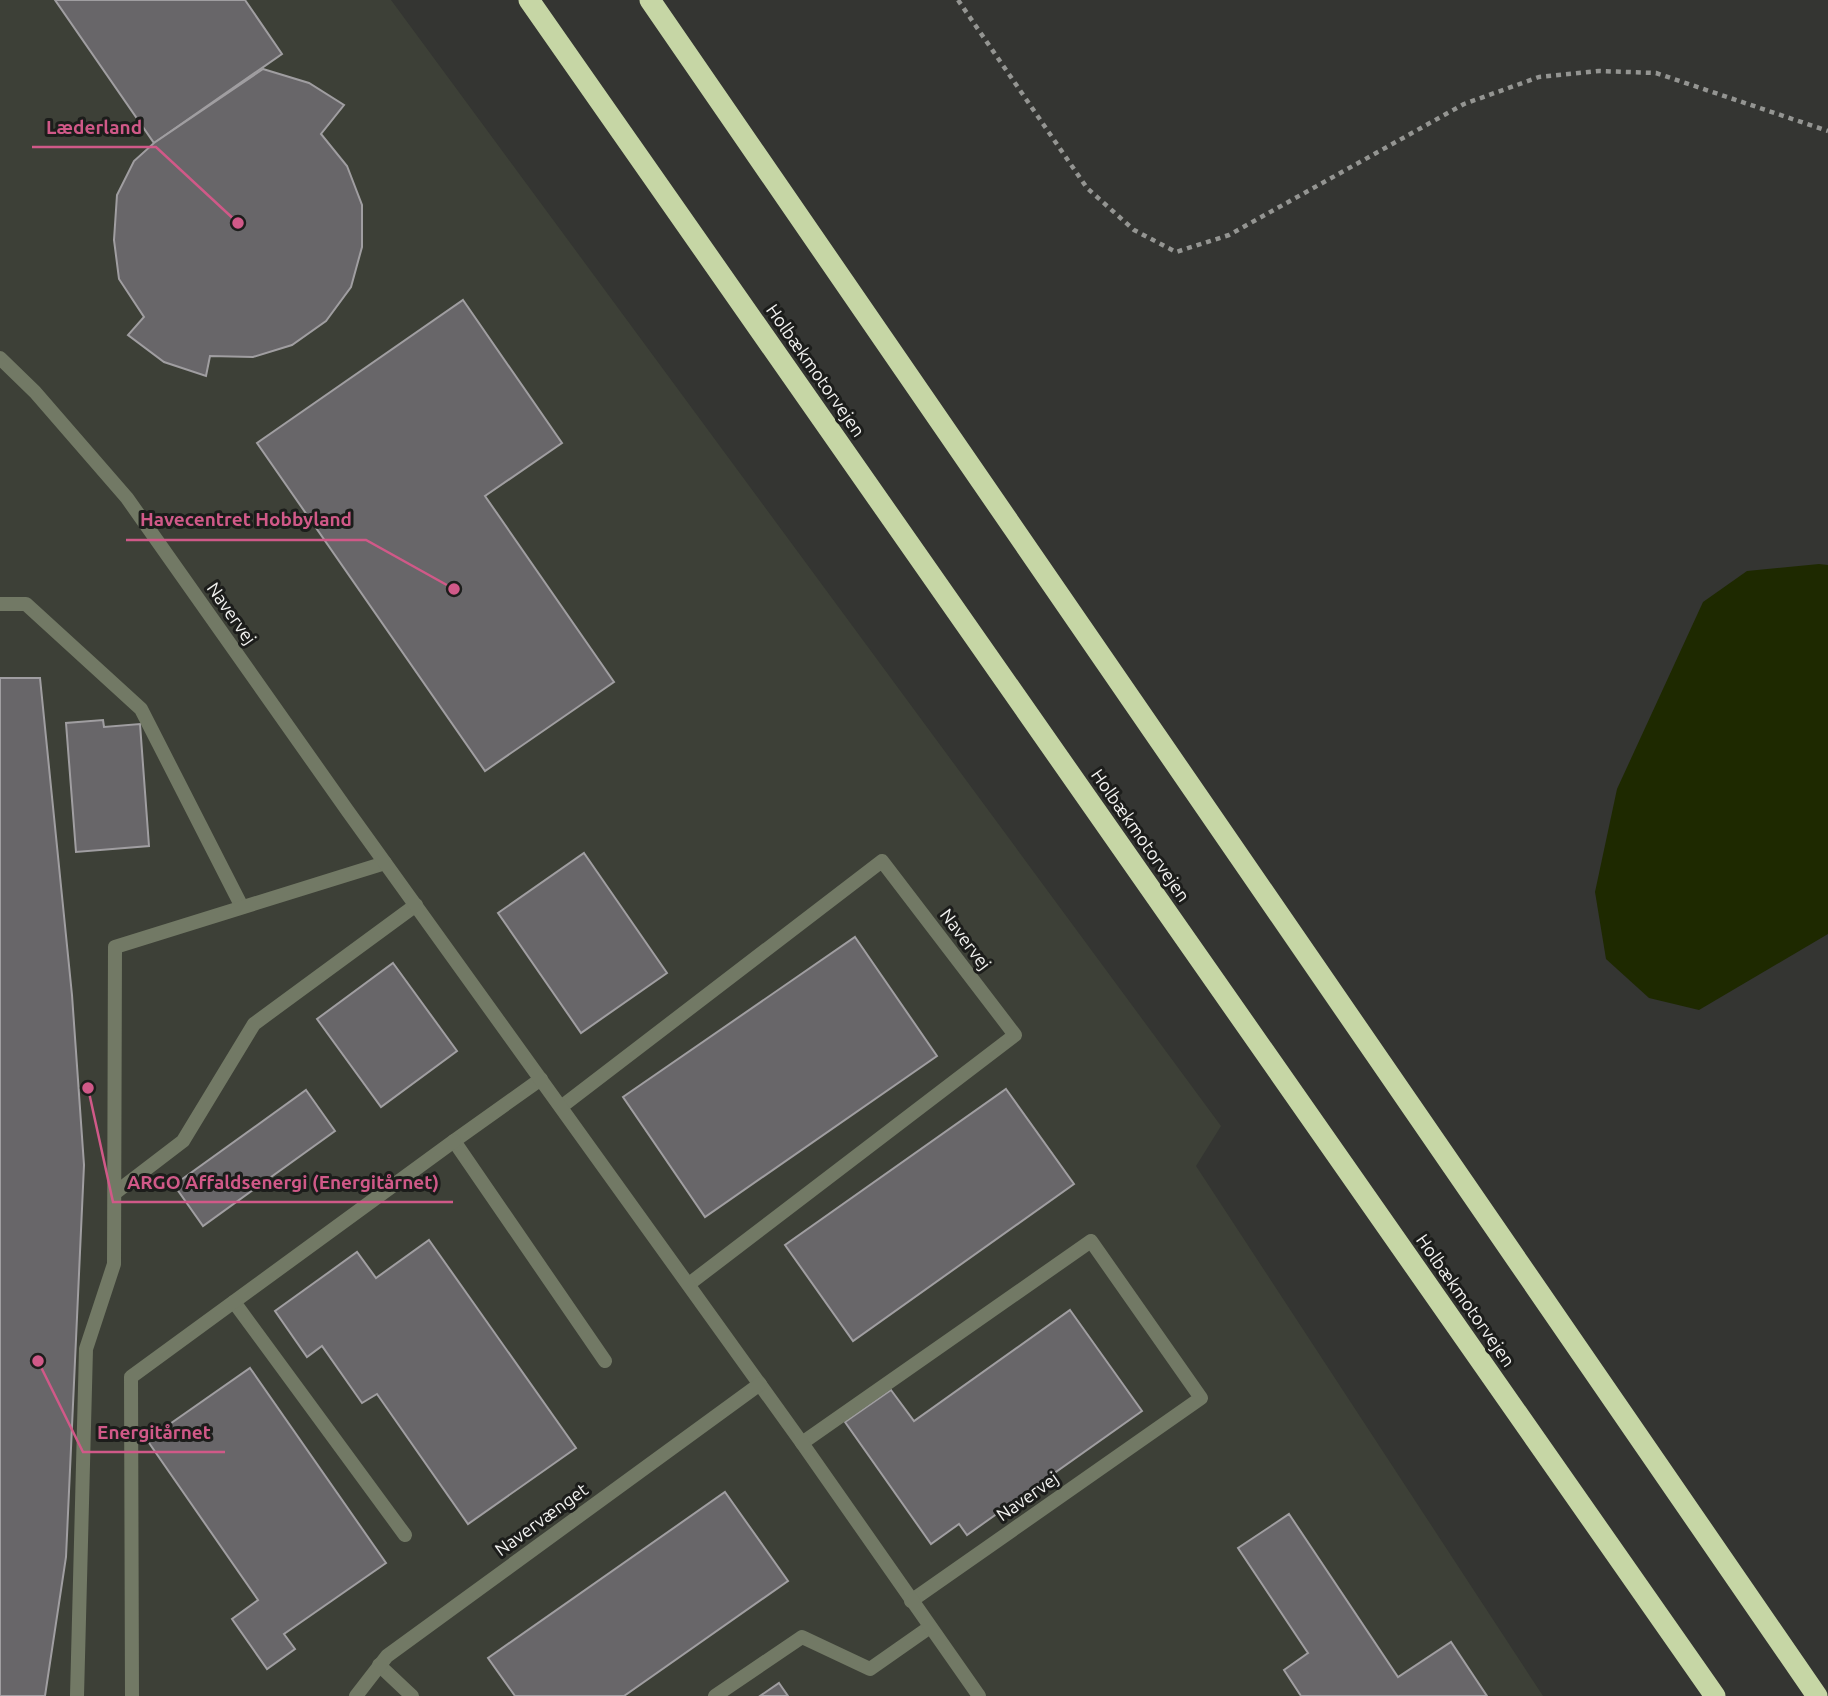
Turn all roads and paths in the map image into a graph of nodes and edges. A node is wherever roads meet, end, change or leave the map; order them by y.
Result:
1 (529, 0) edge
2 (650, 0) edge
3 (958, 0) edge
4 (1828, 131) edge
5 (0, 358) edge
6 (0, 604) edge
7 (385, 863) junction
8 (416, 905) junction
9 (242, 907) junction
10 (541, 1079) junction
11 (561, 1107) junction
12 (454, 1141) junction
13 (115, 1193) junction
14 (689, 1284) junction
15 (234, 1302) junction
16 (605, 1361) dead end
17 (760, 1384) junction
18 (802, 1443) junction
19 (405, 1535) dead end
20 (911, 1601) junction
21 (930, 1627) junction
22 (379, 1665) junction
23 (77, 1696) edge
24 (132, 1696) edge
25 (356, 1696) edge
26 (412, 1696) edge
27 (715, 1696) edge
28 (979, 1696) edge
29 (1715, 1696) edge
30 (1816, 1696) edge

1 - 29 highway, Holbækmotorvejen
2 - 30 highway
3 - 4 path
5 - 7 street, Navervej
6 - 9 street
7 - 8 street, Navervej
7 - 9 street
8 - 10 street, Navervej
8 - 13 street
9 - 13 street
10 - 11 street, Navervej
10 - 12 street
11 - 14 street, Navervej
11 - 14 street, Navervej
12 - 15 street
12 - 16 street
13 - 23 street
14 - 17 street, Navervej
15 - 19 street
15 - 24 street
17 - 18 street, Navervej
17 - 22 street, Navervænget
18 - 20 street, Navervej
18 - 20 street, Navervej
20 - 21 street, Navervej
21 - 27 street
21 - 28 street, Navervej
22 - 25 street, Navervænget
22 - 26 street

